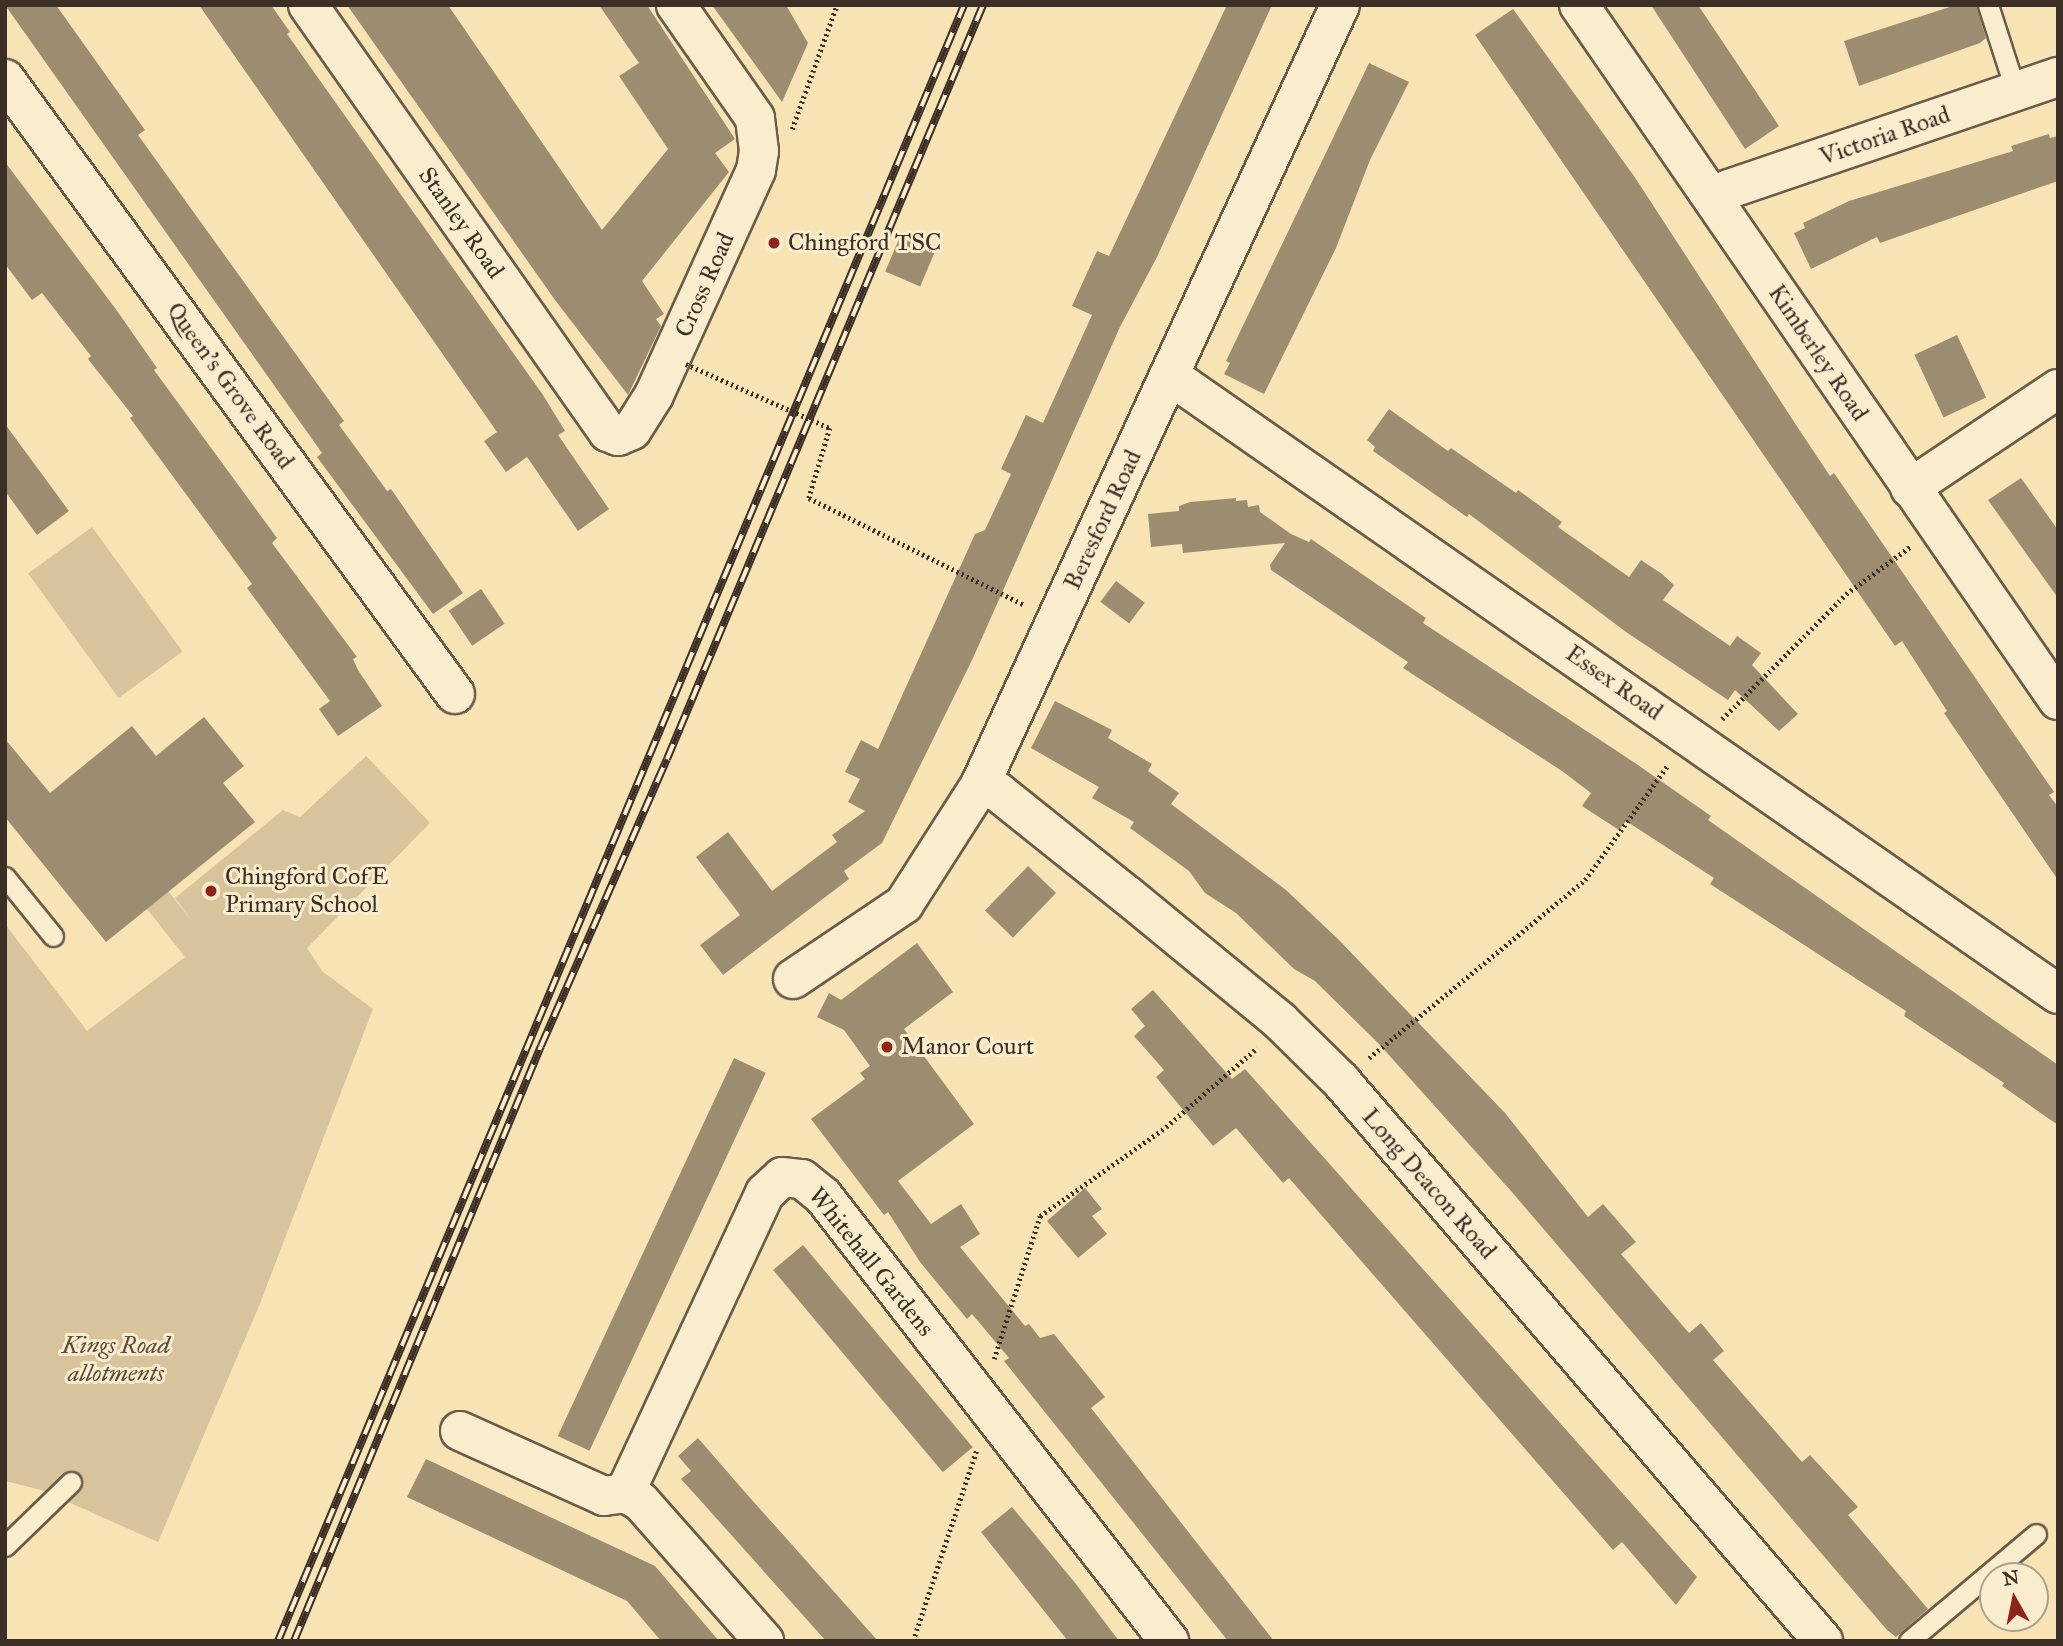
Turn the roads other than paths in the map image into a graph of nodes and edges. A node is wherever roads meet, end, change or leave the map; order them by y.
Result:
1 (308, 5) edge
2 (676, 5) edge
3 (1340, 5) edge
4 (1579, 5) edge
5 (1988, 5) edge
6 (2058, 78) edge
7 (5, 79) edge
8 (2016, 92) junction
9 (1713, 199) junction
10 (1169, 375) junction
11 (2058, 389) edge
12 (618, 436) joint
13 (1910, 488) junction
14 (455, 694) dead end
15 (2058, 700) edge
16 (980, 785) junction
17 (5, 877) edge
18 (53, 936) dead end
19 (793, 979) dead end
20 (2058, 994) edge
21 (460, 1431) dead end
22 (71, 1482) dead end
23 (625, 1493) junction
24 (2036, 1534) dead end
25 (5, 1546) edge
26 (764, 1641) edge
27 (1170, 1641) edge
28 (1823, 1641) edge
29 (1909, 1641) edge

1 - 12 street, Stanley Road
2 - 12 street, Cross Road
3 - 10 street, Beresford Road
4 - 9 street, Kimberley Road
5 - 8 lane
6 - 8 street, Victoria Road
7 - 14 street, Queen's Grove Road
8 - 9 street, Victoria Road
9 - 13 street, Kimberley Road
10 - 16 street, Beresford Road
10 - 20 street, Essex Road
11 - 13 street
13 - 15 street, Kimberley Road
16 - 19 street, Beresford Road
16 - 28 street, Long Deacon Road
17 - 18 lane
21 - 23 street
22 - 25 lane
23 - 26 street
23 - 27 street, Whitehall Gardens
24 - 29 lane

